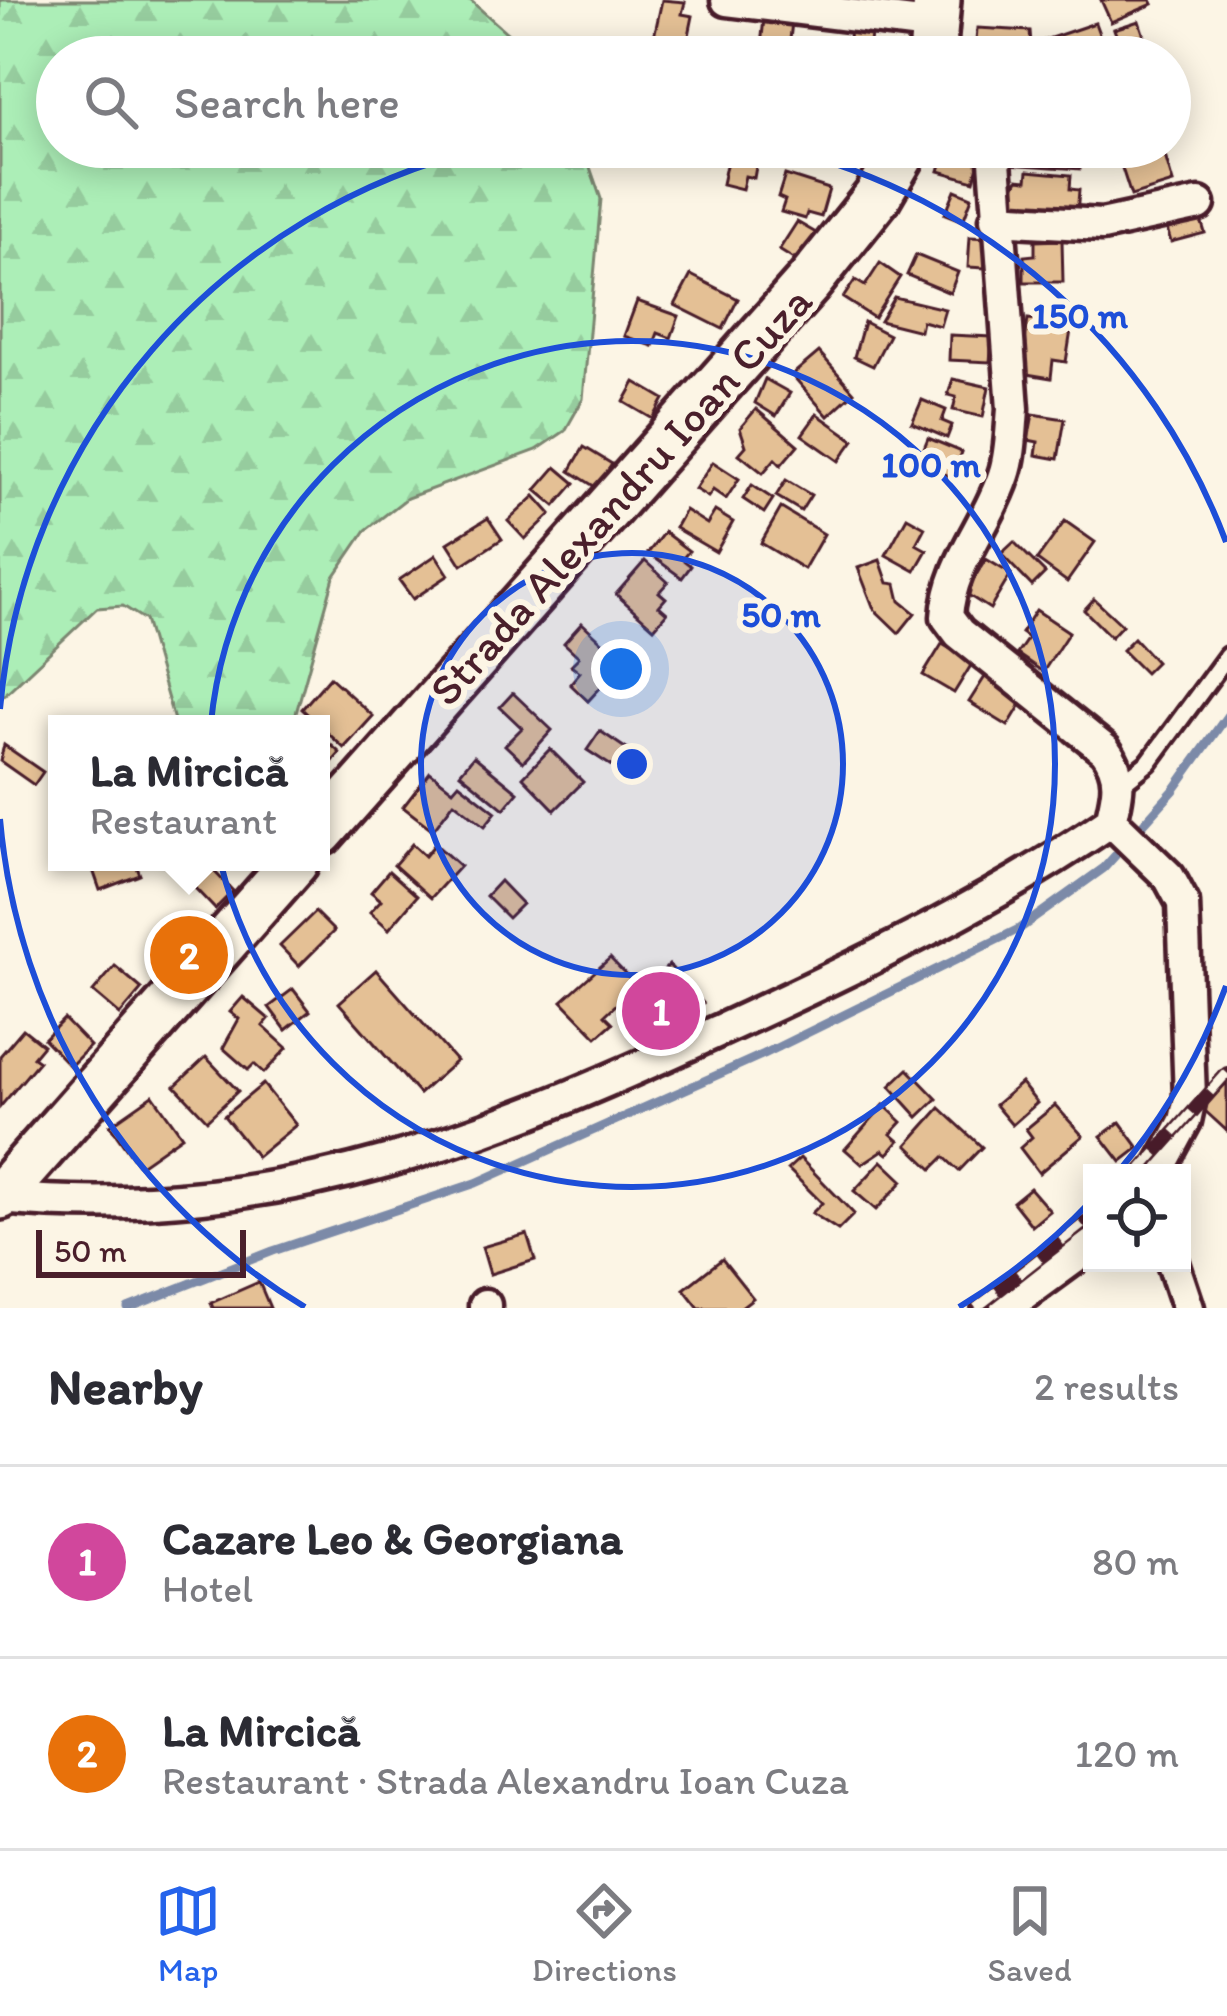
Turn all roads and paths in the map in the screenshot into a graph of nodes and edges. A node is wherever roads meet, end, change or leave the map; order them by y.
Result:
1 (727, 0) edge
2 (935, 28) edge
3 (894, 168) edge
4 (995, 168) edge
5 (1199, 204) dead end
6 (996, 219) junction
7 (1227, 656) edge
8 (1120, 785) junction
9 (1111, 821) junction
10 (330, 822) edge
11 (287, 871) edge
12 (1161, 1164) edge
13 (0, 1197) edge
14 (1083, 1252) edge
15 (1176, 1272) edge
16 (1006, 1308) edge
17 (1188, 1308) edge

1 - 2 street
3 - 10 main road, Strada Alexandru Ioan Cuza
4 - 6 street
5 - 6 street
6 - 8 street
7 - 8 lane
8 - 9 street
9 - 12 street
9 - 13 street
11 - 13 main road
14 - 16 street
15 - 17 street

